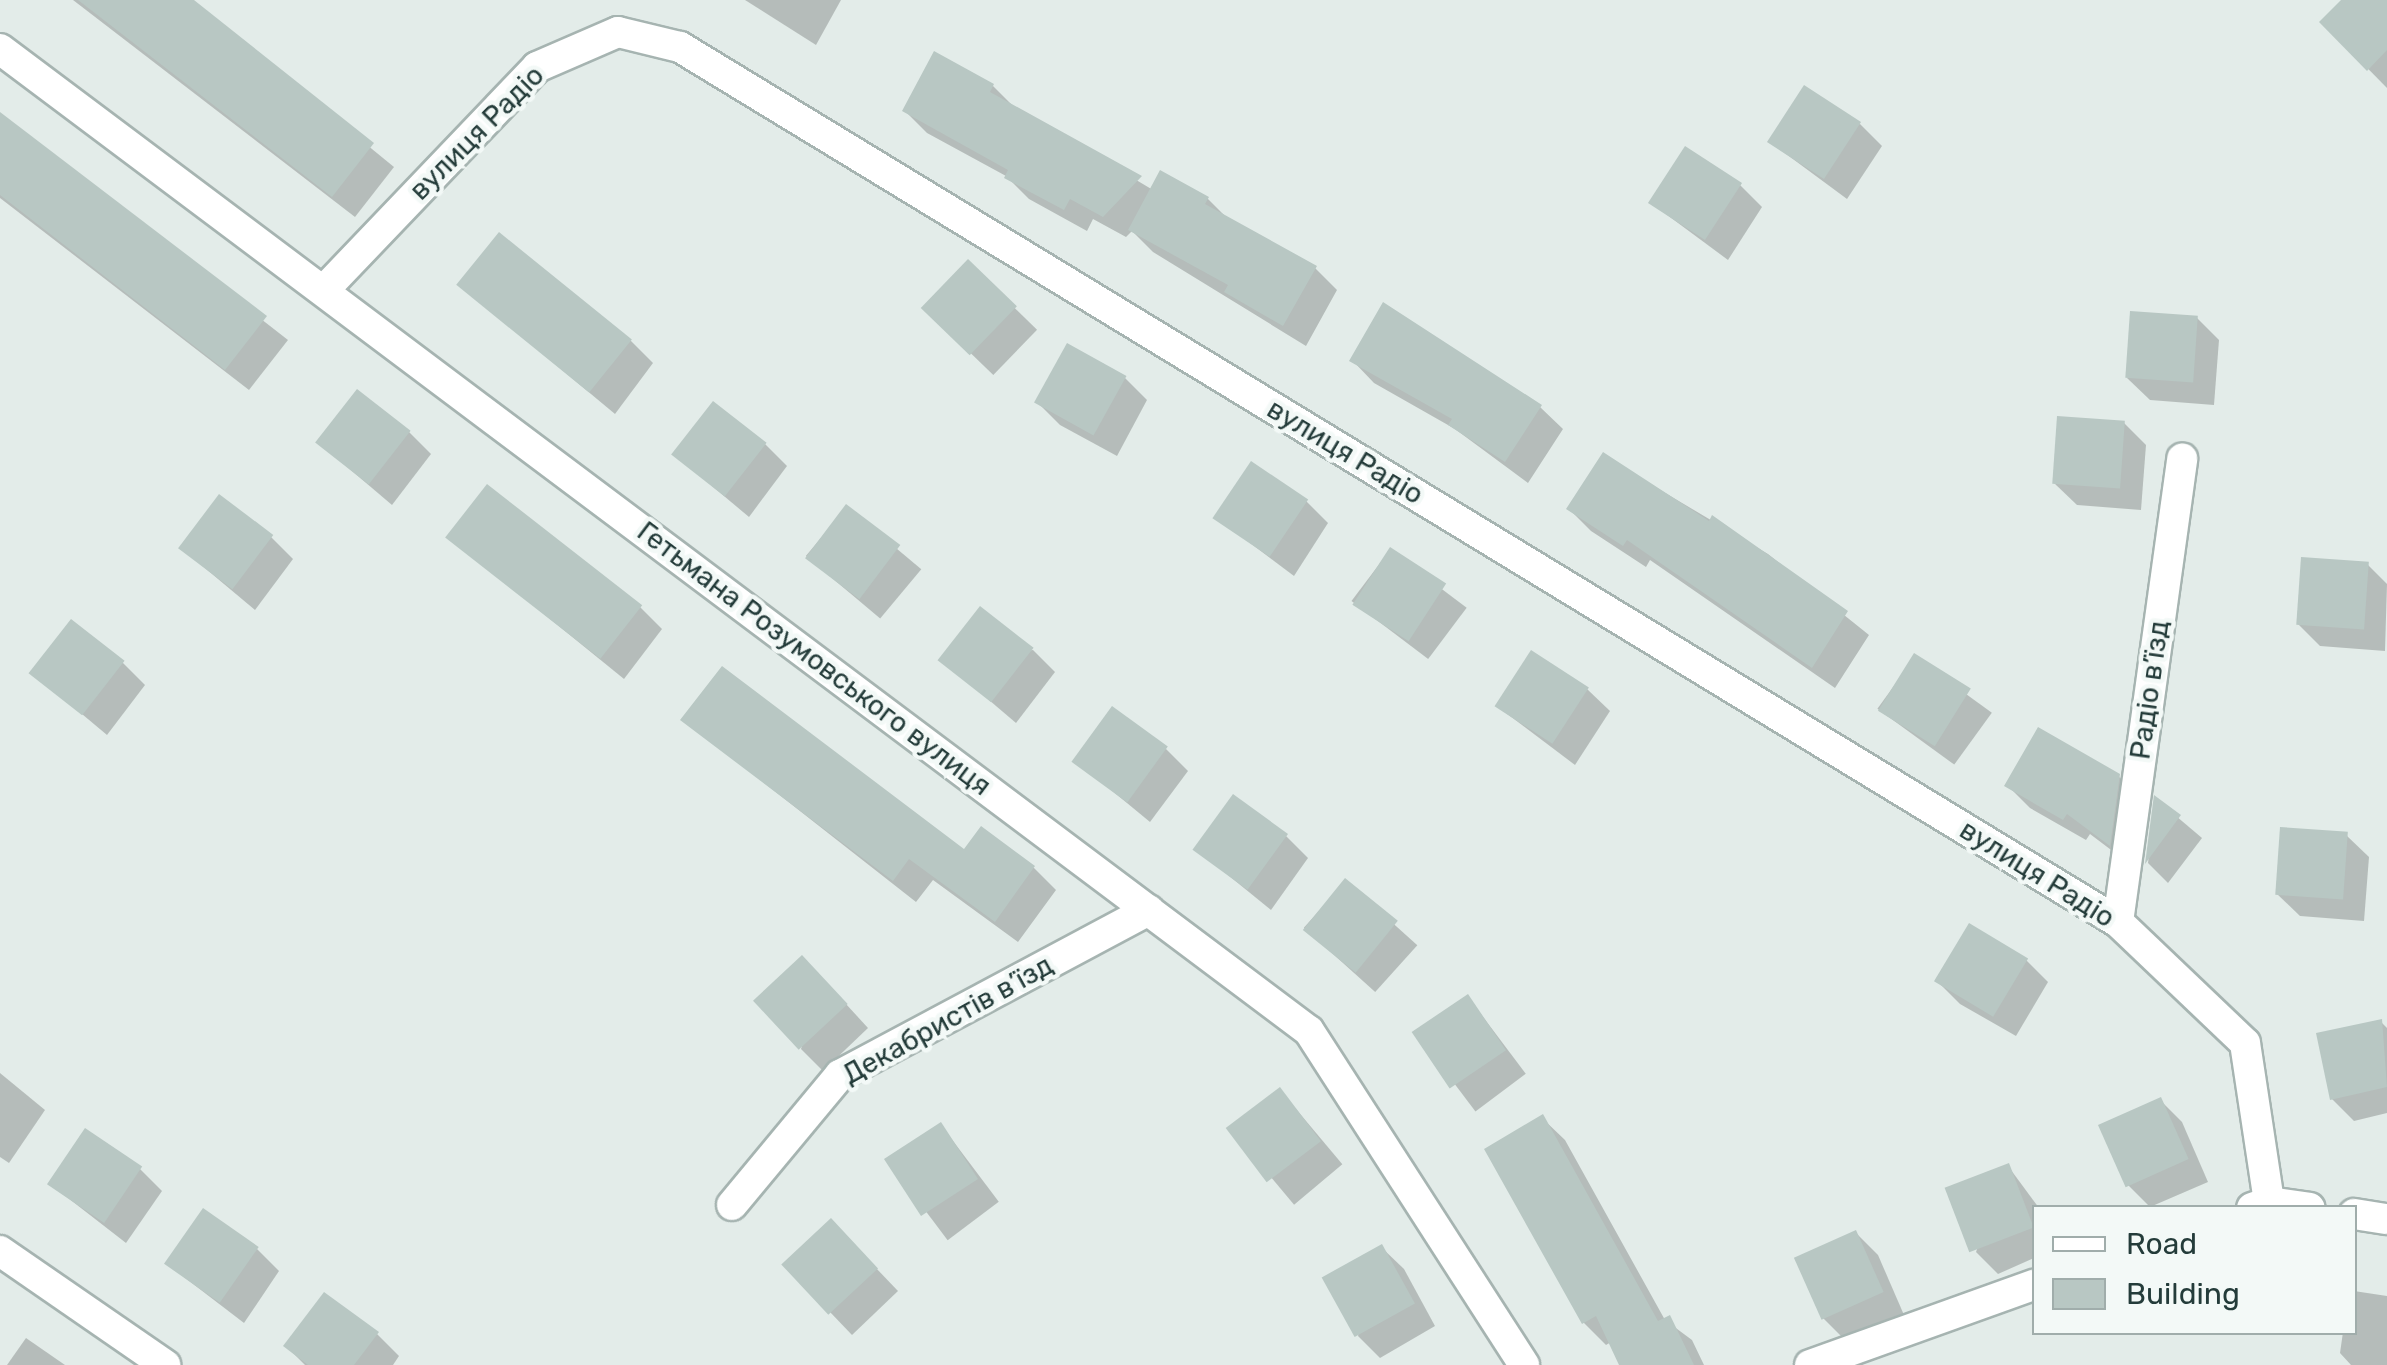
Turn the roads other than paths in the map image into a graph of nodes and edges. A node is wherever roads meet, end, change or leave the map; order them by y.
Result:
1 (0, 49) edge
2 (324, 290) junction
3 (2182, 458) dead end
4 (1149, 910) junction
5 (2118, 922) junction
6 (2261, 1204) edge
7 (732, 1206) dead end
8 (2357, 1214) edge
9 (2387, 1218) edge
10 (0, 1251) edge
11 (2032, 1286) edge
12 (165, 1365) edge
13 (1524, 1365) edge
14 (1810, 1365) edge

1 - 2 street, Гетьмана Розумовського вулиця
2 - 4 street, Гетьмана Розумовського вулиця
2 - 5 street, вулиця Радіо
3 - 5 street, Радіо в’їзд
4 - 7 street, Декабристів в’їзд
4 - 13 street, Гетьмана Розумовського вулиця
5 - 6 street, вулиця Радіо
8 - 9 street
10 - 12 street
11 - 14 street

